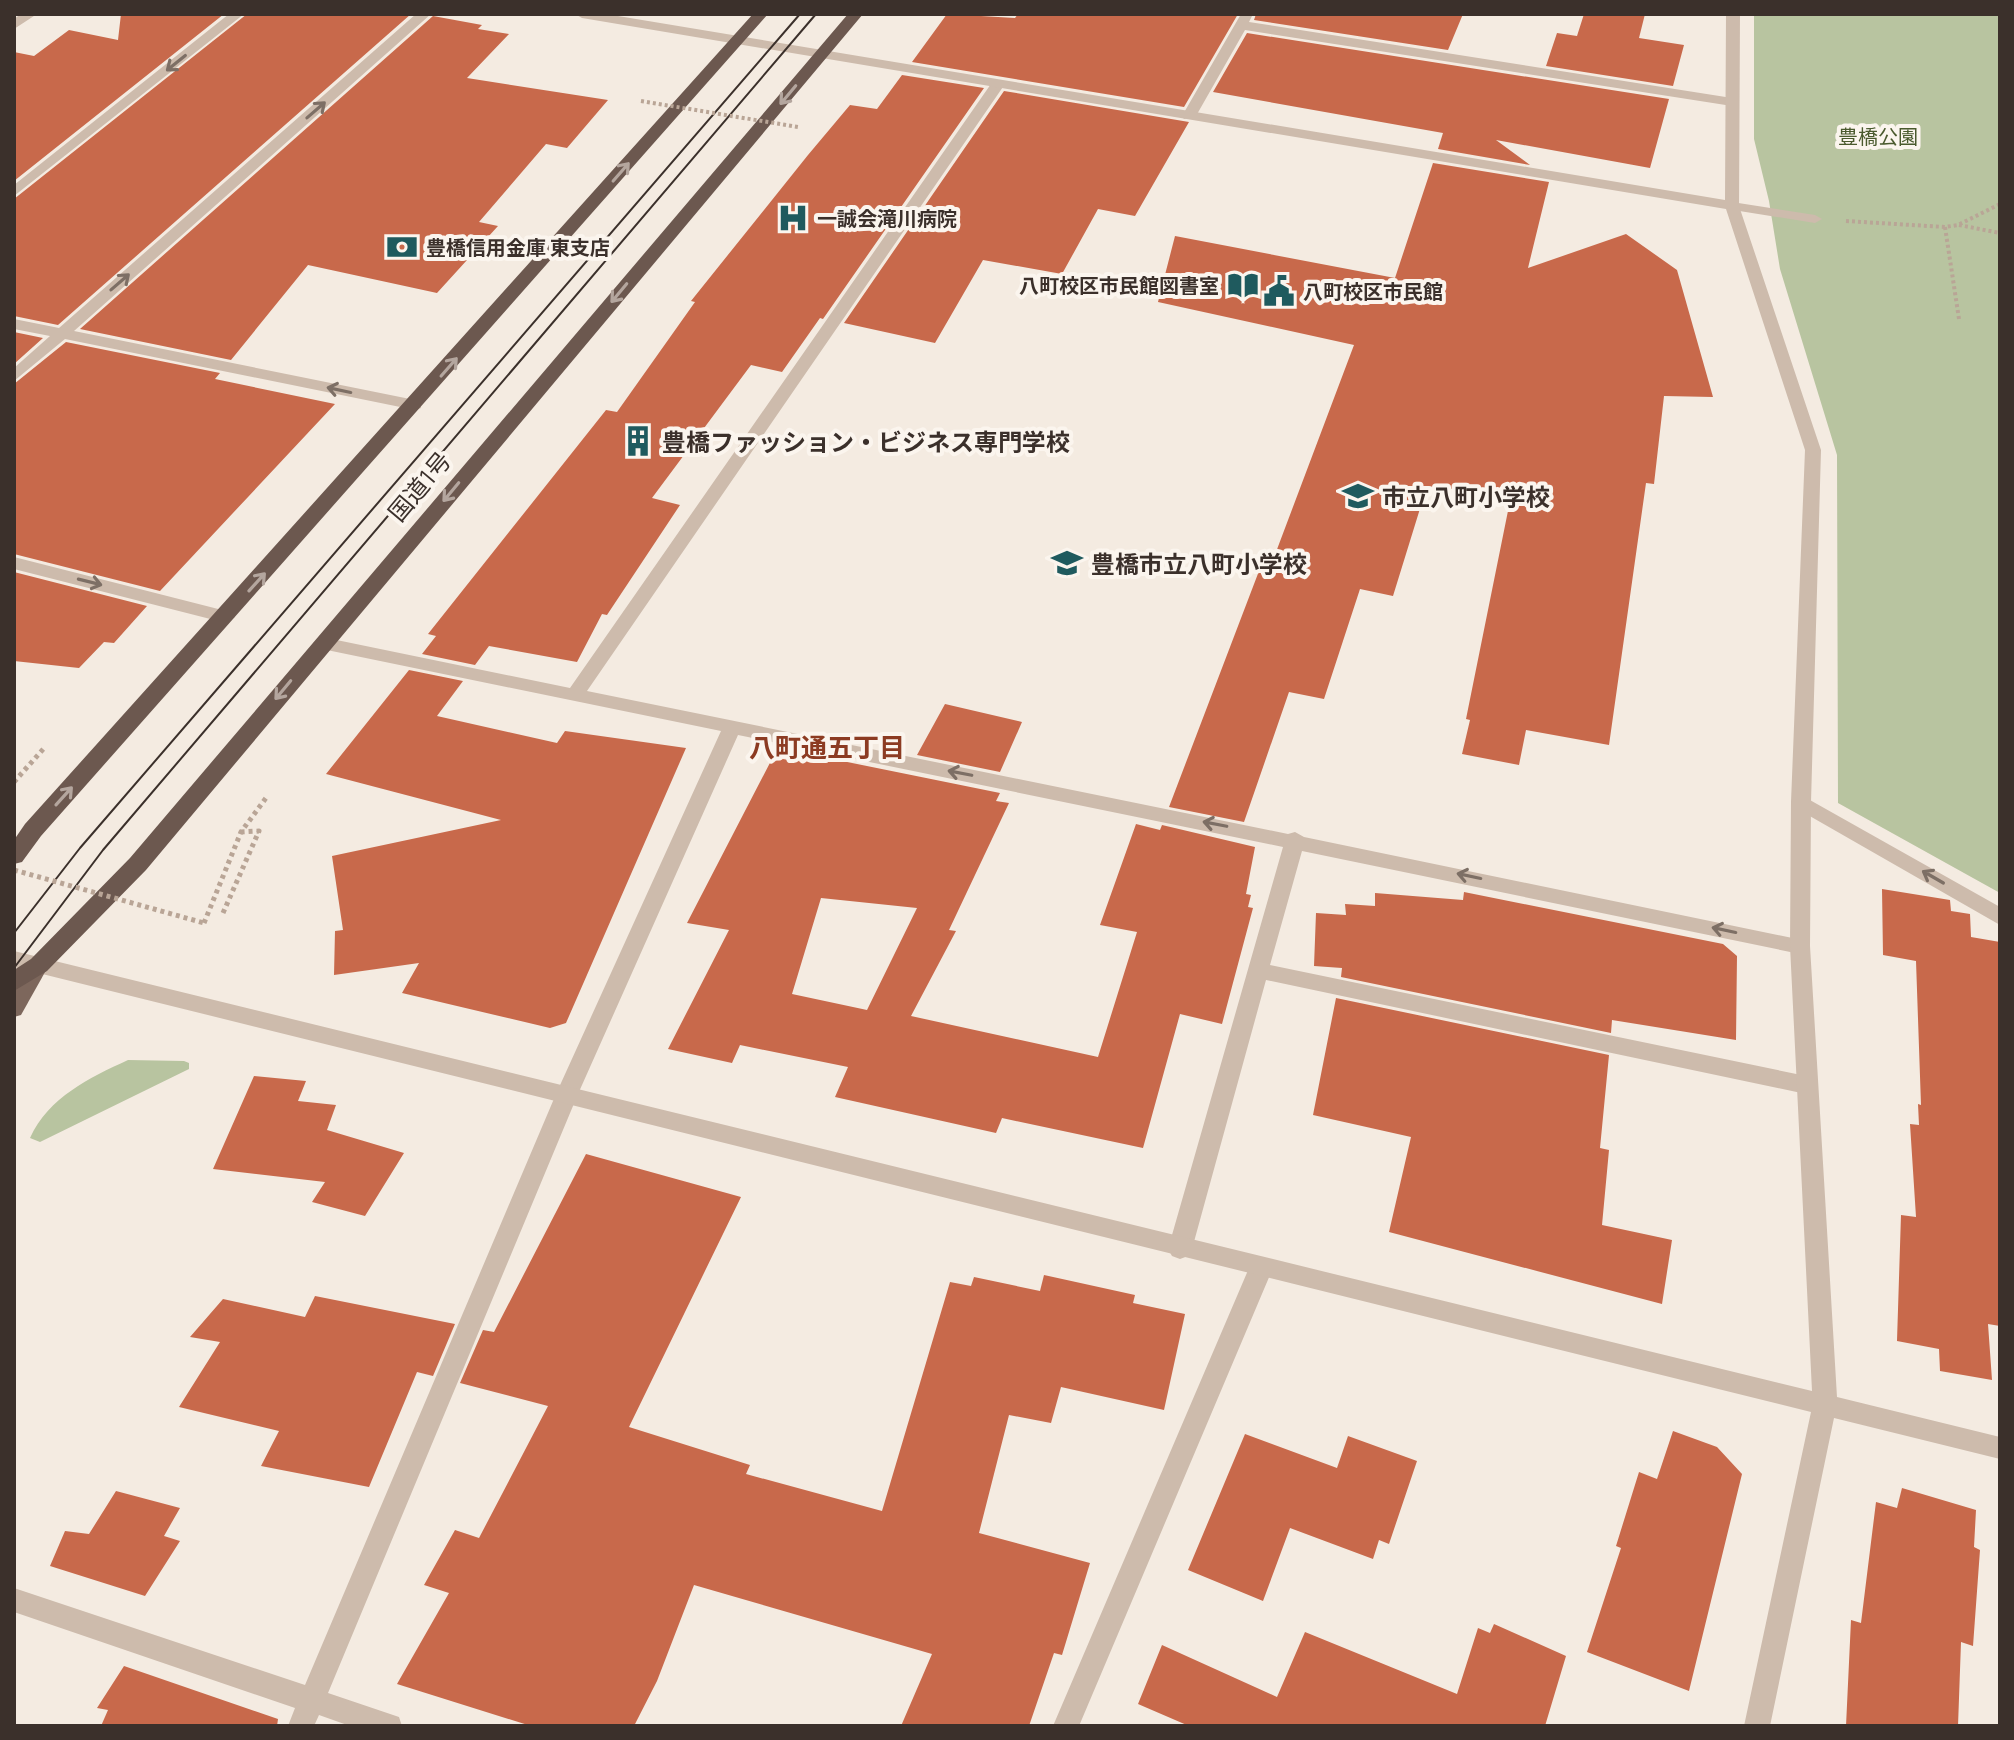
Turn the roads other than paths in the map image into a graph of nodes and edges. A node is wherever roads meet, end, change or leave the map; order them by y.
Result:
1 (30, 14) edge
2 (237, 14) edge
3 (424, 14) edge
4 (582, 14) edge
5 (761, 14) edge
6 (856, 14) edge
7 (1733, 14) edge
8 (1244, 19) edge
9 (14, 25) edge
10 (737, 41) junction
11 (822, 55) junction
12 (998, 84) junction
13 (1732, 102) junction
14 (1189, 116) junction
15 (14, 192) edge
16 (1732, 206) junction
17 (1815, 219) road end
18 (14, 324) edge
19 (62, 333) junction
20 (14, 376) edge
21 (415, 405) junction
22 (14, 563) edge
23 (226, 617) junction
24 (322, 643) junction
25 (576, 693) junction
26 (732, 728) junction
27 (1801, 802) junction
28 (1295, 839) junction
29 (14, 856) edge
30 (2000, 917) edge
31 (1800, 946) junction
32 (14, 959) edge
33 (39, 965) junction
34 (1260, 971) junction
35 (14, 982) edge
36 (14, 1009) edge
37 (1806, 1085) junction
38 (567, 1094) junction
39 (1180, 1249) junction
40 (1261, 1268) junction
41 (1825, 1403) junction
42 (2000, 1448) edge
43 (14, 1600) edge
44 (312, 1700) junction
45 (301, 1726) edge
46 (389, 1726) edge
47 (1066, 1726) edge
48 (1757, 1726) edge

1 - 9 street
2 -> 15 street
19 -> 3 street
4 - 10 street
5 - 10 highway
6 - 11 highway, 国道1号
7 - 13 street
8 - 13 street
8 - 14 street
10 - 11 street
21 -> 10 highway
11 - 12 street
11 -> 24 highway, 国道1号
12 - 14 street
12 - 25 street
13 - 16 street
14 - 16 street
16 - 17 street
16 - 27 street
18 - 19 street
19 - 20 street
21 -> 19 street
23 -> 21 highway
22 -> 23 street
29 -> 23 highway
24 - 25 street
24 -> 33 highway, 国道1号
25 - 26 street
28 -> 26 street
26 - 38 street
30 -> 27 street
27 - 31 street
31 -> 28 street
28 - 34 street
31 - 37 street
32 - 33 street
33 - 35 highway, 国道1号
33 - 36 main road
33 - 38 street
34 - 37 street
34 - 39 street
37 - 41 street
38 - 39 street
38 - 44 street
39 - 40 street
40 - 41 street
40 - 47 street
41 - 42 street
41 - 48 street
43 - 44 street
44 - 45 street
44 - 46 street

